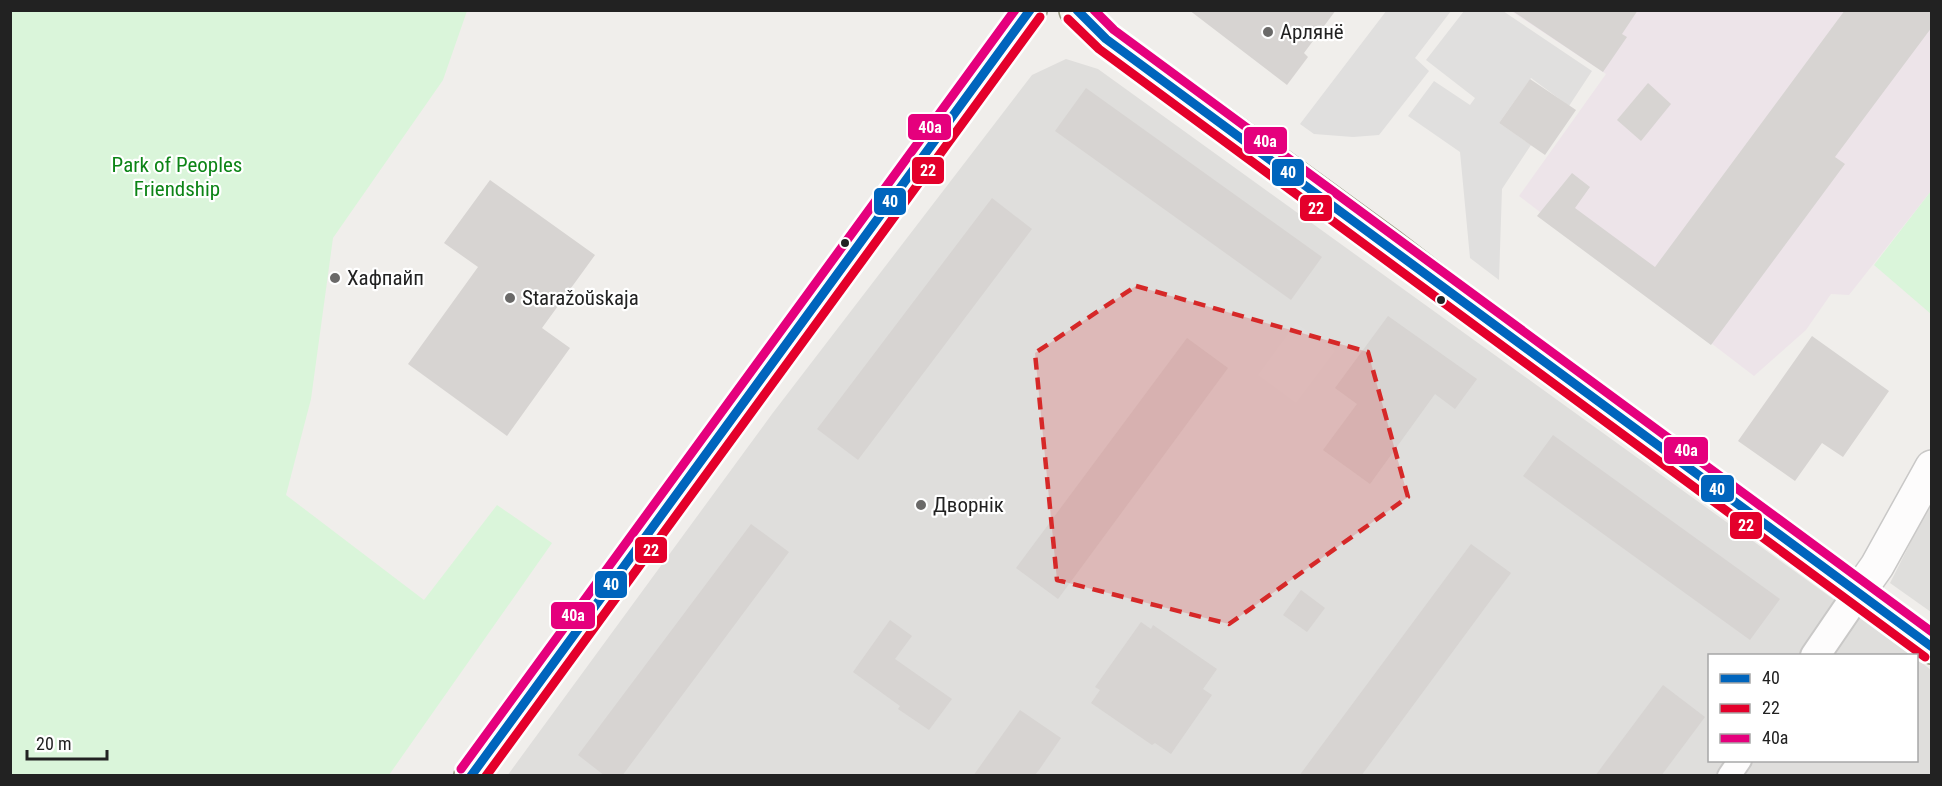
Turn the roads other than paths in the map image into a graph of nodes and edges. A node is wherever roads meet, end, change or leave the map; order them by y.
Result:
1 (1030, 10) edge
2 (1076, 10) edge
3 (1932, 467) edge
4 (1858, 593) junction
5 (1932, 647) edge
6 (1816, 654) edge
7 (1739, 762) edge
8 (471, 776) edge
9 (1729, 776) edge

1 - 8 main road
2 - 4 main road
3 - 4 street
4 - 5 main road
4 - 6 street
7 - 9 street

